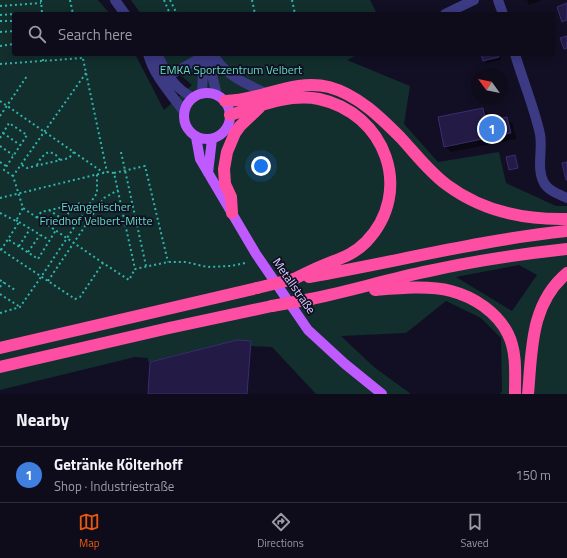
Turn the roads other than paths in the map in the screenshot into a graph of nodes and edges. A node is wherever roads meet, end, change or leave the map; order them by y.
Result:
1 (115, 0) edge
2 (474, 0) edge
3 (498, 0) edge
4 (124, 12) edge
5 (449, 12) edge
6 (502, 12) edge
7 (149, 56) edge
8 (158, 56) edge
9 (200, 56) edge
10 (202, 56) edge
11 (203, 56) edge
12 (214, 56) edge
13 (516, 56) edge
14 (168, 76) junction
15 (266, 93) junction
16 (202, 94) junction
17 (193, 98) junction
18 (221, 98) junction
19 (261, 105) junction
20 (184, 112) junction
21 (230, 115) junction
22 (196, 137) junction
23 (212, 139) junction
24 (208, 173) junction
25 (567, 198) edge
26 (232, 213) junction
27 (567, 219) edge
28 (567, 231) edge
29 (567, 248) edge
30 (567, 273) edge
31 (294, 279) junction
32 (344, 292) junction
33 (0, 348) edge
34 (0, 367) edge
35 (382, 394) edge
36 (514, 394) edge
37 (528, 394) edge

1 - 4 street
2 - 5 street
3 - 6 street
7 - 20 street
8 - 14 street
9 - 14 street
10 - 16 street
11 - 18 street
12 - 15 street
13 - 25 street
14 - 17 street
15 - 18 highway
15 - 27 highway
16 - 17 main road
16 - 18 main road
17 - 20 main road
18 - 21 main road
19 - 21 highway
19 - 26 highway
19 - 31 highway
20 - 22 main road
21 - 23 main road
22 - 23 main road
22 - 24 main road, Metallstraße
23 - 24 main road
24 - 26 main road, Metallstraße
26 - 35 main road, Metallstraße
28 - 31 highway
29 - 32 highway
30 - 37 highway
31 - 33 highway, bridge
32 - 34 highway, bridge
32 - 36 highway

